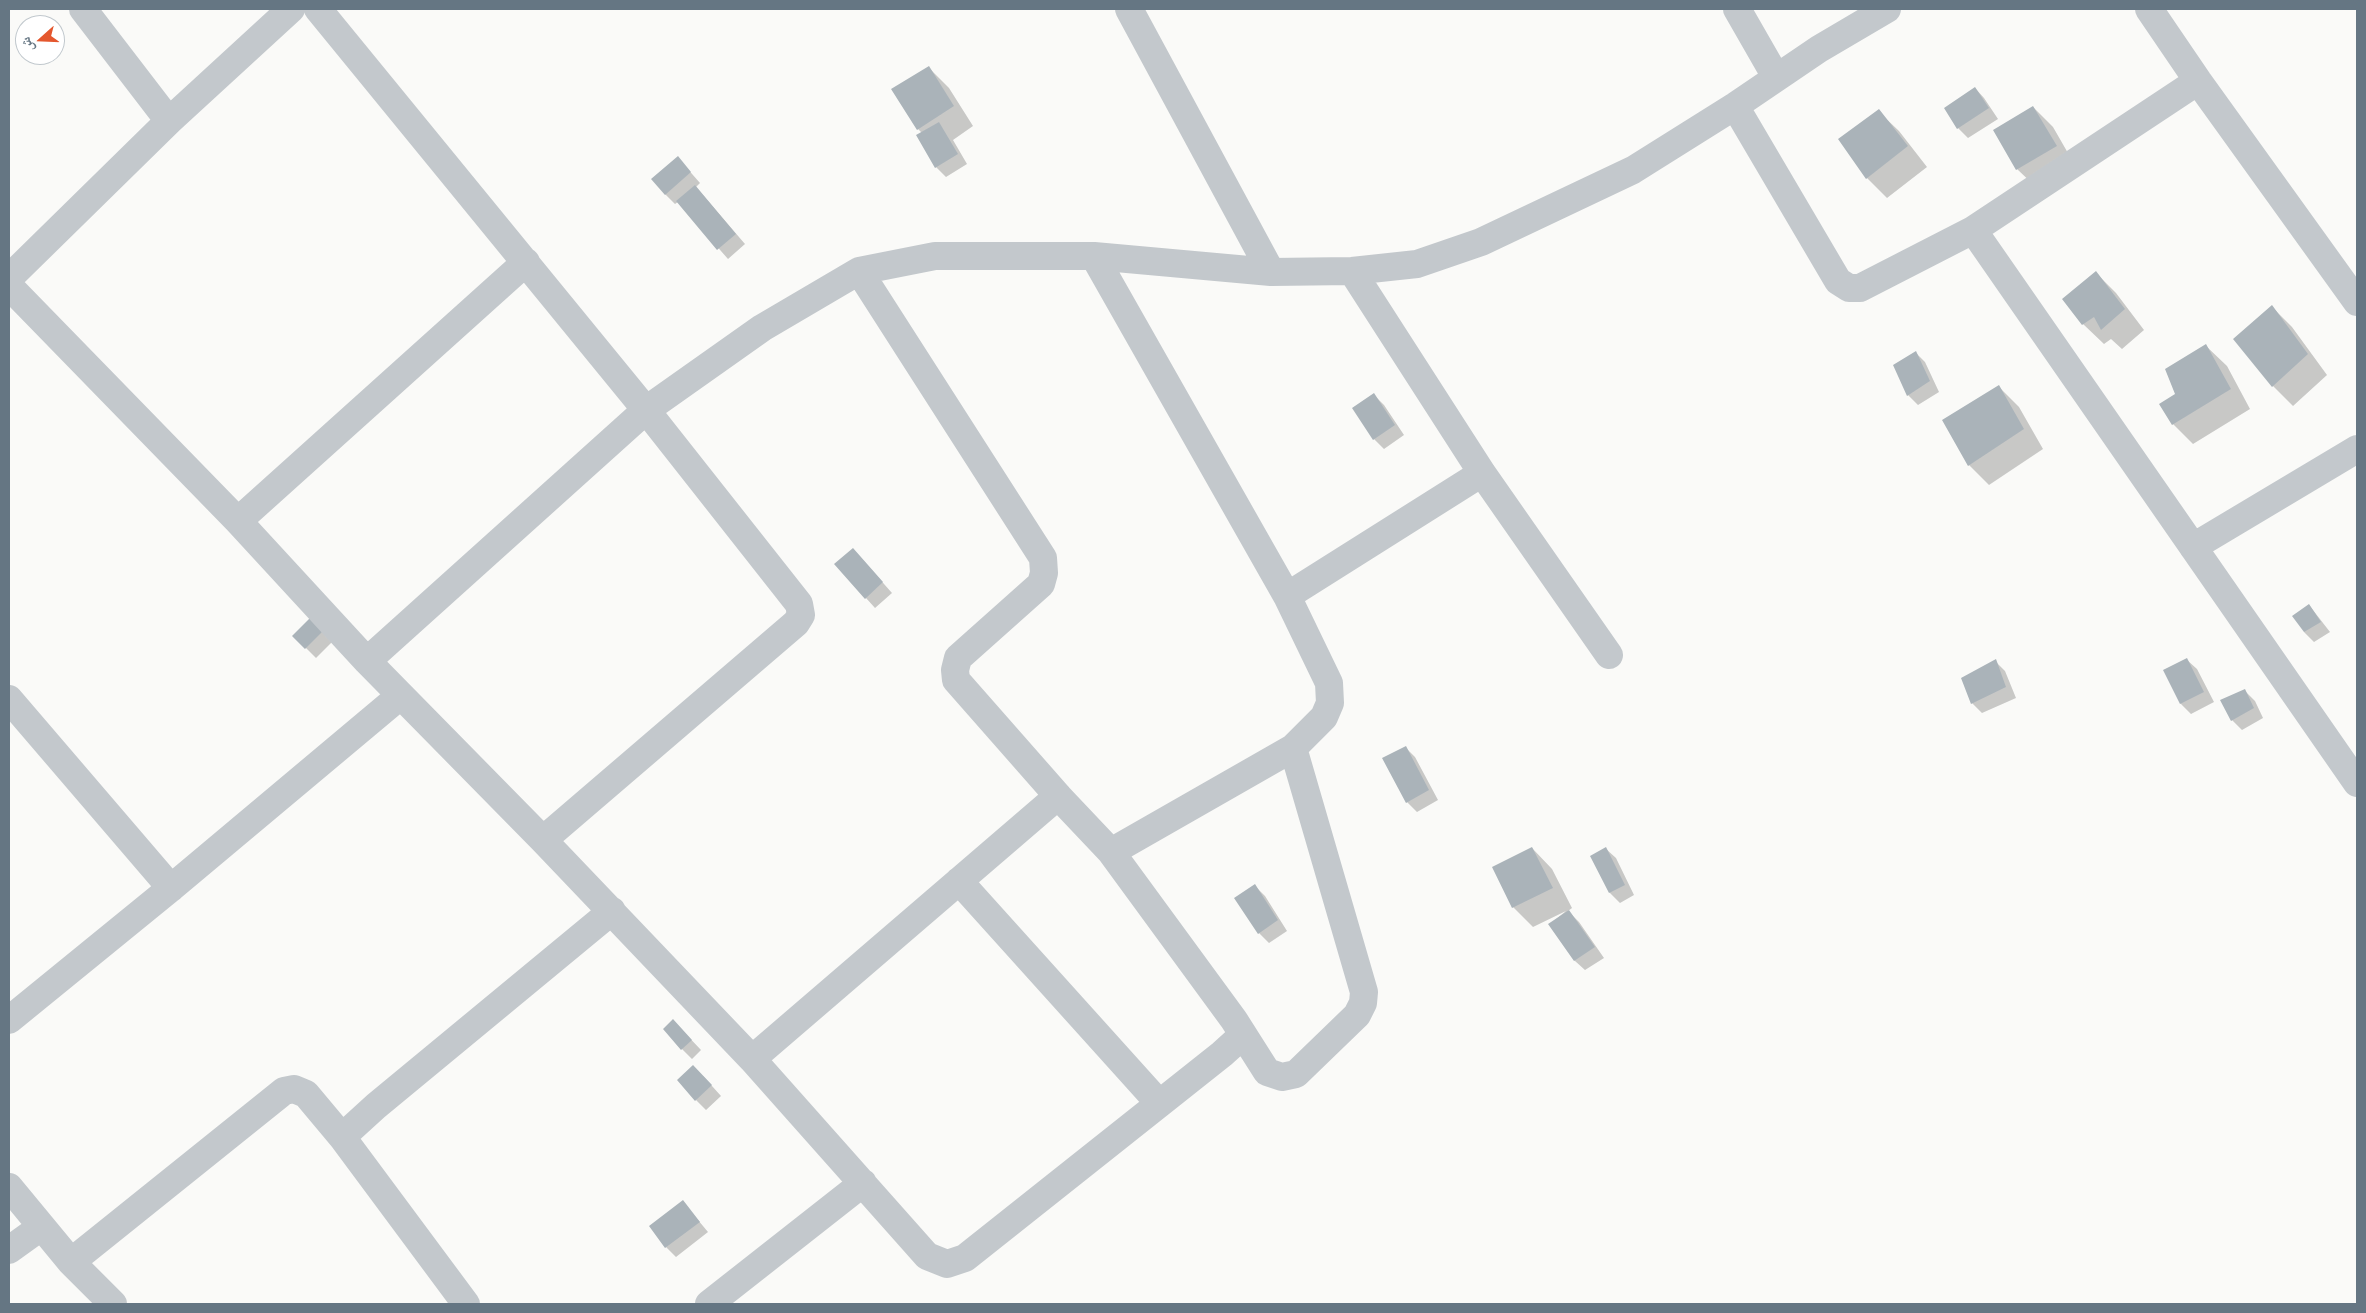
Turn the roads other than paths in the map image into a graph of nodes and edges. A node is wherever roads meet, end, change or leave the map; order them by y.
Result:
1 (83, 9) edge
2 (291, 9) edge
3 (318, 9) edge
4 (1129, 9) edge
5 (1736, 9) edge
6 (1887, 9) edge
7 (2149, 9) edge
8 (1776, 77) junction
9 (2198, 81) junction
10 (1734, 106) junction
11 (169, 121) junction
12 (1973, 230) junction
13 (1094, 256) junction
14 (526, 262) junction
15 (859, 271) junction
16 (1352, 271) junction
17 (1270, 272) junction
18 (9, 278) edge
19 (9, 286) edge
20 (2357, 302) edge
21 (646, 410) junction
22 (2357, 449) edge
23 (1482, 473) junction
24 (238, 521) junction
25 (2193, 547) junction
26 (1287, 596) junction
27 (1609, 655) dead end
28 (367, 661) junction
29 (400, 696) junction
30 (9, 699) edge
31 (1293, 748) junction
32 (2357, 783) edge
33 (1058, 796) junction
34 (544, 840) junction
35 (1112, 852) junction
36 (960, 881) junction
37 (171, 888) junction
38 (612, 911) junction
39 (9, 1020) edge
40 (1243, 1034) junction
41 (752, 1059) junction
42 (1159, 1103) junction
43 (342, 1137) junction
44 (863, 1183) junction
45 (9, 1187) edge
46 (41, 1227) junction
47 (9, 1250) edge
48 (71, 1262) junction
49 (113, 1304) edge
50 (466, 1304) edge
51 (709, 1304) edge

1 - 11 street
2 - 11 street
3 - 14 street
4 - 17 street
5 - 8 street
6 - 8 street
7 - 9 street
8 - 10 street
9 - 12 street
9 - 20 street
10 - 12 street
10 - 16 street
11 - 18 street
12 - 25 street
13 - 15 street
13 - 17 street
13 - 26 street
14 - 21 street
14 - 24 street
15 - 21 street
15 - 33 street
16 - 17 street
16 - 23 street
19 - 24 street
21 - 28 street
21 - 34 street
22 - 25 street
23 - 26 street
23 - 27 street
24 - 28 street
25 - 32 street
26 - 31 street
28 - 29 street
29 - 34 street
29 - 37 street
30 - 37 street
31 - 35 street
31 - 40 street
33 - 35 street
33 - 36 street
34 - 38 street
35 - 40 street
36 - 41 street
36 - 42 street
37 - 39 street
38 - 41 street
38 - 43 street
40 - 42 street
41 - 44 street
42 - 44 street
43 - 48 street
43 - 50 street
44 - 51 street
45 - 46 street
46 - 47 street
46 - 48 street
48 - 49 street

